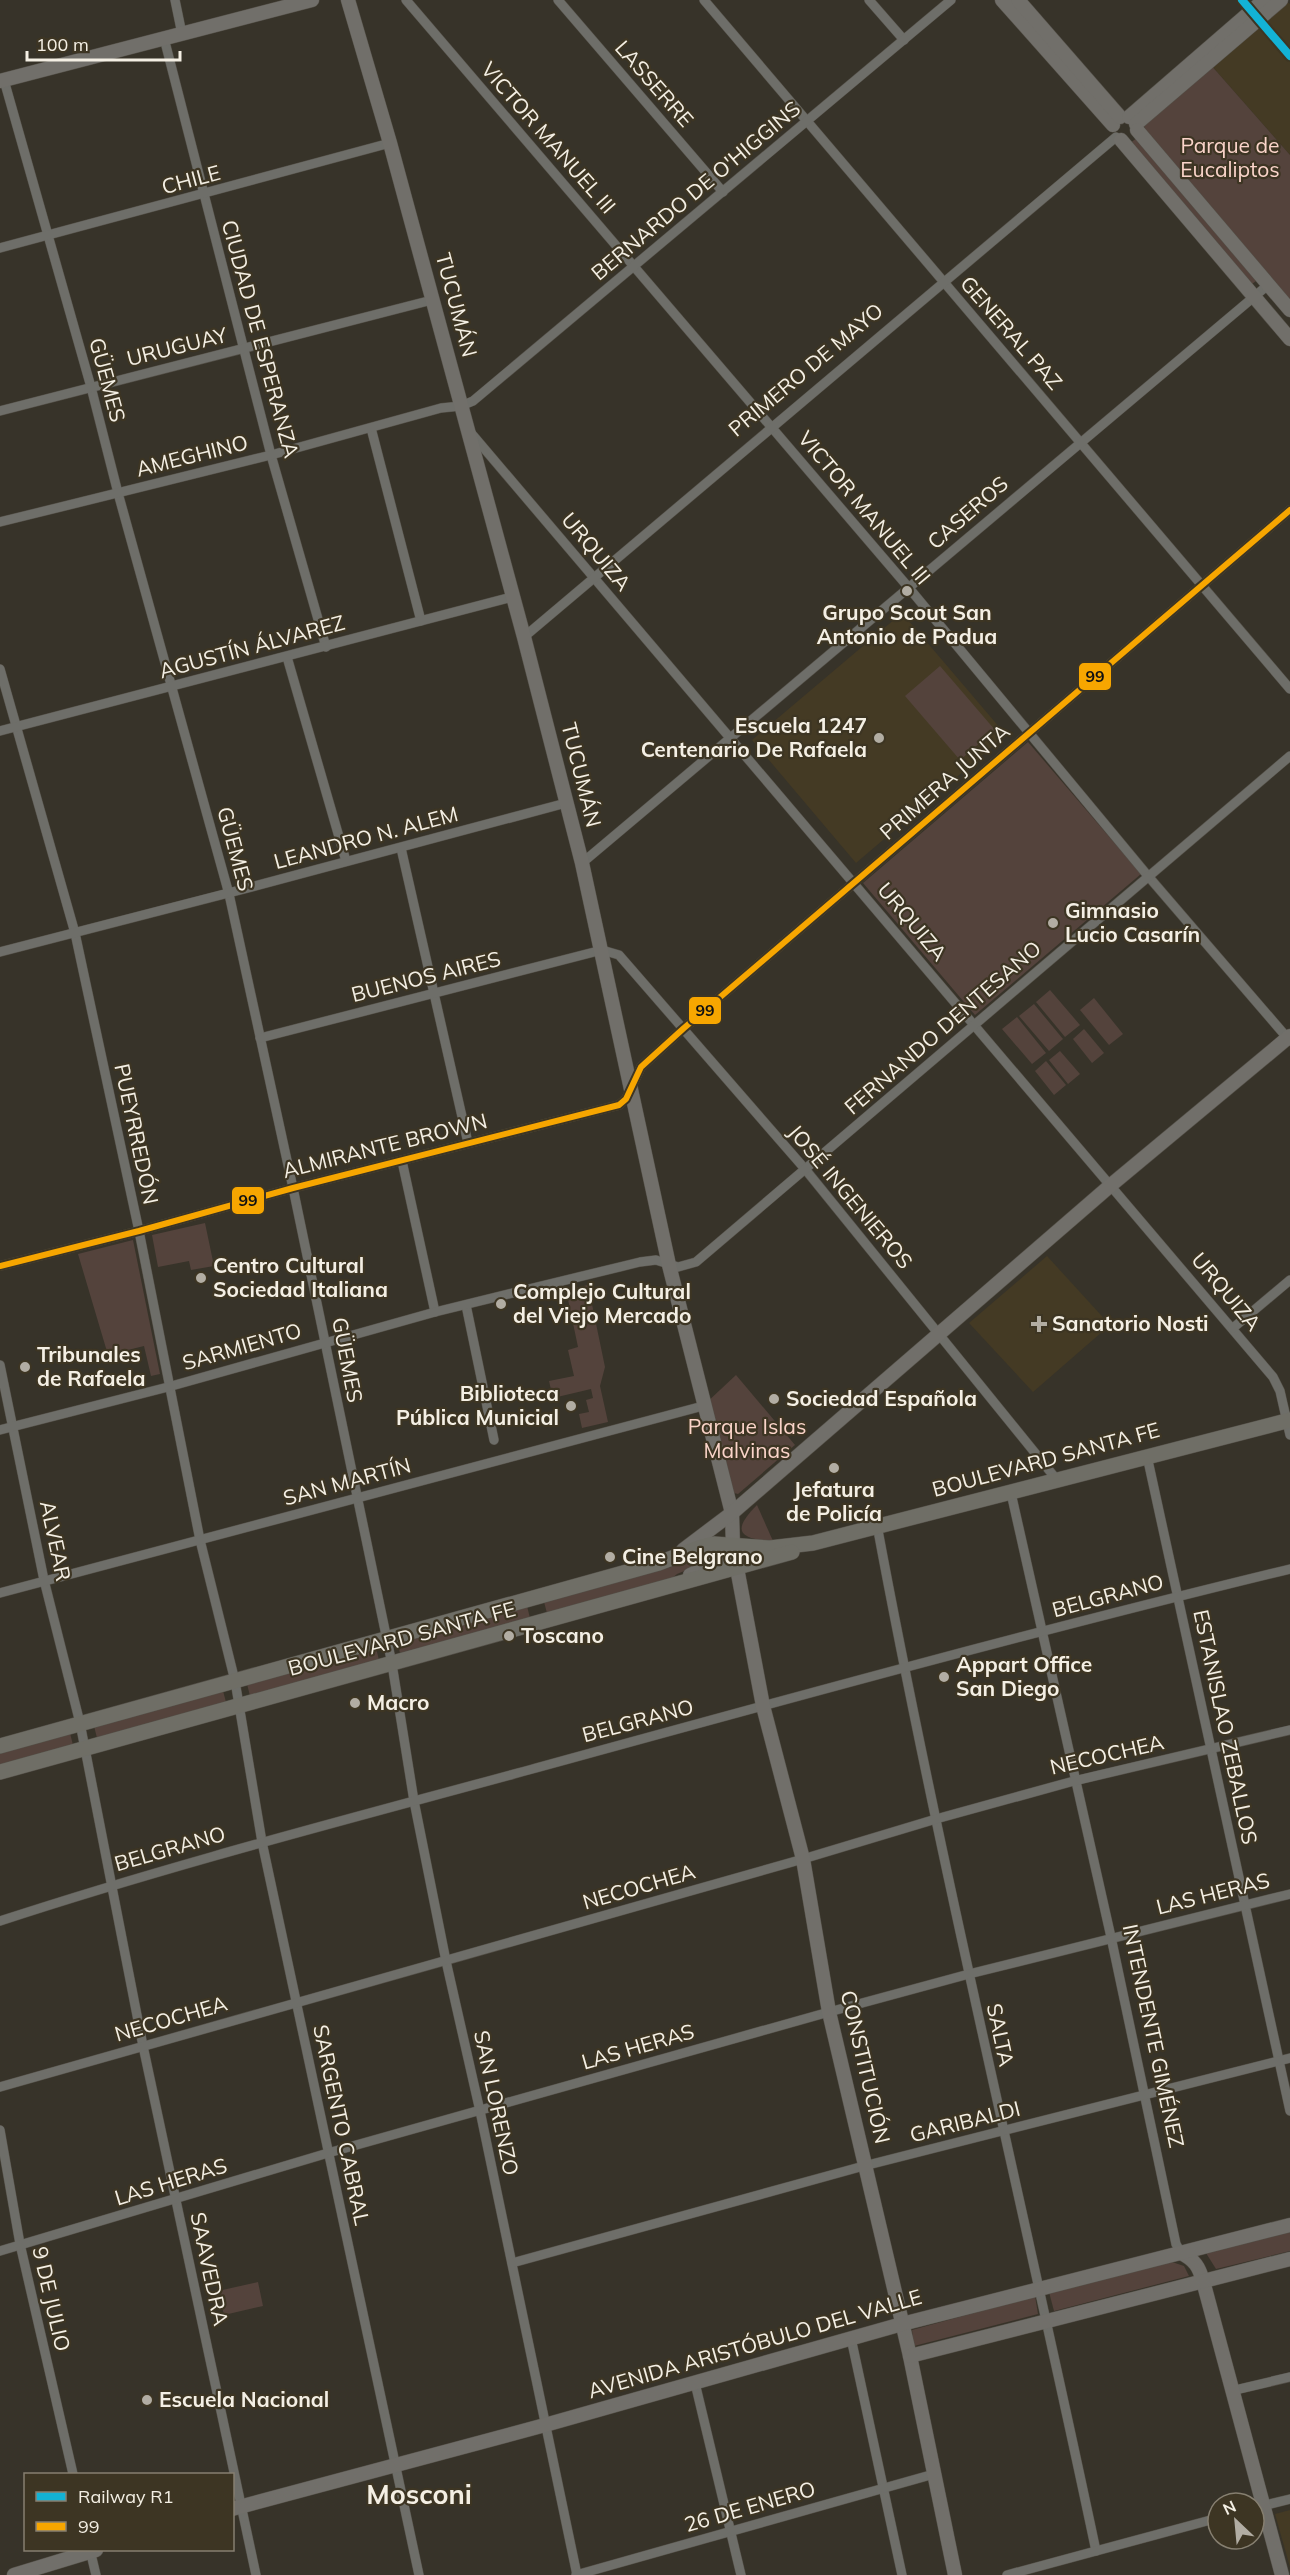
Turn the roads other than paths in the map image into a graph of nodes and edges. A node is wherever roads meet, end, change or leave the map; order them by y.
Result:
1 (175, 0) edge
2 (312, 0) edge
3 (348, 0) edge
4 (406, 0) edge
5 (558, 0) edge
6 (704, 0) edge
7 (869, 0) edge
8 (951, 0) edge
9 (1002, 0) edge
10 (1018, 0) edge
11 (1264, 0) edge
12 (1281, 0) edge
13 (1027, 20) junction
14 (182, 34) junction
15 (164, 38) junction
16 (904, 40) junction
17 (1207, 56) junction
18 (2, 81) edge
19 (808, 121) junction
20 (1125, 127) junction
21 (390, 143) junction
22 (723, 192) junction
23 (204, 195) junction
24 (48, 236) junction
25 (0, 248) edge
26 (635, 267) junction
27 (943, 281) junction
28 (1268, 285) junction
29 (1253, 297) junction
30 (432, 300) junction
31 (1290, 310) edge
32 (1290, 339) edge
33 (244, 348) junction
34 (91, 387) junction
35 (461, 406) junction
36 (0, 411) edge
37 (771, 427) junction
38 (371, 428) junction
39 (468, 429) junction
40 (1080, 441) junction
41 (271, 455) junction
42 (118, 493) junction
43 (1290, 510) edge
44 (0, 522) edge
45 (595, 577) junction
46 (1202, 585) junction
47 (909, 588) junction
48 (512, 597) junction
49 (421, 621) junction
50 (524, 637) junction
51 (326, 647) junction
52 (287, 657) junction
53 (0, 669) edge
54 (172, 687) junction
55 (1290, 689) edge
56 (16, 727) junction
57 (0, 731) edge
58 (1029, 733) junction
59 (731, 739) junction
60 (1290, 756) edge
61 (566, 803) junction
62 (401, 848) junction
63 (346, 861) junction
64 (582, 863) junction
65 (1148, 876) junction
66 (855, 882) junction
67 (229, 894) junction
68 (75, 933) junction
69 (602, 950) junction
70 (0, 952) edge
71 (432, 994) junction
72 (975, 1024) junction
73 (684, 1028) junction
74 (260, 1038) junction
75 (1289, 1038) edge
76 (631, 1088) junction
77 (468, 1143) junction
78 (402, 1161) junction
79 (805, 1169) junction
80 (1111, 1185) junction
81 (293, 1188) junction
82 (139, 1231) junction
83 (669, 1265) junction
84 (0, 1266) edge
85 (1290, 1280) edge
86 (466, 1305) junction
87 (435, 1312) junction
88 (1233, 1328) junction
89 (938, 1333) junction
90 (325, 1342) junction
91 (0, 1365) edge
92 (168, 1387) junction
93 (703, 1406) junction
94 (1289, 1425) edge
95 (12, 1426) junction
96 (0, 1430) edge
97 (494, 1440) dead end
98 (1147, 1456) junction
99 (1057, 1480) junction
100 (1011, 1493) junction
101 (356, 1499) junction
102 (732, 1513) junction
103 (876, 1525) junction
104 (200, 1540) junction
105 (813, 1543) junction
106 (733, 1547) junction
107 (668, 1560) junction
108 (737, 1569) junction
109 (1290, 1569) edge
110 (44, 1580) junction
111 (652, 1592) junction
112 (0, 1593) edge
113 (1179, 1596) junction
114 (533, 1598) junction
115 (539, 1623) junction
116 (1041, 1633) junction
117 (387, 1638) junction
118 (392, 1664) junction
119 (904, 1670) junction
120 (235, 1681) junction
121 (238, 1705) junction
122 (763, 1706) junction
123 (80, 1723) junction
124 (1290, 1730) edge
125 (0, 1746) edge
126 (85, 1748) junction
127 (1211, 1749) junction
128 (0, 1772) edge
129 (1074, 1781) junction
130 (414, 1801) junction
131 (936, 1819) junction
132 (261, 1842) junction
133 (803, 1859) junction
134 (111, 1884) junction
135 (1290, 1894) edge
136 (1245, 1905) junction
137 (0, 1921) edge
138 (1111, 1937) junction
139 (446, 1961) junction
140 (969, 1974) junction
141 (296, 2003) junction
142 (829, 2012) junction
143 (143, 2046) junction
144 (1290, 2058) edge
145 (1279, 2061) junction
146 (0, 2087) edge
147 (1143, 2094) junction
148 (480, 2111) junction
149 (1290, 2111) edge
150 (0, 2130) edge
151 (1003, 2131) junction
152 (328, 2153) junction
153 (867, 2165) junction
154 (175, 2199) junction
155 (1290, 2225) edge
156 (20, 2244) junction
157 (0, 2251) edge
158 (1181, 2253) junction
159 (1290, 2259) edge
160 (512, 2263) junction
161 (1203, 2281) junction
162 (1040, 2289) junction
163 (1047, 2321) junction
164 (902, 2324) junction
165 (851, 2338) junction
166 (910, 2356) junction
167 (1290, 2378) edge
168 (695, 2383) junction
169 (1231, 2391) junction
170 (545, 2425) junction
171 (395, 2464) junction
172 (73, 2473) edge
173 (230, 2473) edge
174 (934, 2474) junction
175 (883, 2487) junction
176 (1254, 2491) edge
177 (234, 2492) edge
178 (1290, 2499) edge
179 (1266, 2505) edge
180 (237, 2507) edge
181 (1206, 2521) edge
182 (1266, 2530) edge
183 (731, 2532) junction
184 (89, 2551) edge
185 (92, 2551) edge
186 (1096, 2551) junction
187 (14, 2575) edge
188 (96, 2575) edge
189 (256, 2575) edge
190 (418, 2575) edge
191 (576, 2575) edge
192 (741, 2575) edge
193 (902, 2575) edge
194 (955, 2575) edge
195 (1007, 2575) edge
196 (1282, 2575) edge

1 - 14 street
2 - 14 street
3 - 21 street, TUCUMÁN
4 - 26 street, VICTOR MANUEL III
5 - 22 street, LASSERRE
6 - 19 street, GENERAL PAZ
7 - 16 street
8 - 16 street, BERNARDO DE O'HIGGINS
9 - 13 street
10 - 13 street
11 - 17 street, PRIMERO DE MAYO
12 - 17 street, PRIMERO DE MAYO
13 - 20 street
14 - 15 street
15 - 18 street
15 - 23 street, CIUDAD DE ESPERANZA
16 - 19 street, BERNARDO DE O'HIGGINS
17 - 20 street, PRIMERO DE MAYO
18 - 24 street, GÜEMES
19 - 22 street, BERNARDO DE O'HIGGINS
19 - 27 street, GENERAL PAZ
20 - 27 street, PRIMERO DE MAYO
20 - 28 street
20 - 29 street
21 - 23 street, CHILE
21 - 30 street, TUCUMÁN
22 - 26 street, BERNARDO DE O'HIGGINS
23 - 24 street, CHILE
23 - 33 street, CIUDAD DE ESPERANZA
24 - 25 street, CHILE
24 - 34 street, GÜEMES
26 - 35 street, BERNARDO DE O'HIGGINS
26 - 37 street, VICTOR MANUEL III
27 - 37 street, PRIMERO DE MAYO
27 - 40 street, GENERAL PAZ
28 - 29 street, CASEROS
28 - 31 street
29 - 32 street
29 - 40 street, CASEROS
30 - 33 street, URUGUAY
30 - 35 street, TUCUMÁN
33 - 34 street, URUGUAY
33 - 41 street, CIUDAD DE ESPERANZA
34 - 36 street, URUGUAY
34 - 42 street, GÜEMES
35 - 38 street, AMEGHINO
35 - 39 street, TUCUMÁN
37 - 45 street, PRIMERO DE MAYO
37 - 47 street, VICTOR MANUEL III
38 - 41 street, AMEGHINO
38 - 49 street
39 - 45 street, URQUIZA
39 - 48 street, TUCUMÁN
40 - 46 street, GENERAL PAZ
40 - 47 street, CASEROS
41 - 42 street, AMEGHINO
41 - 51 street, CIUDAD DE ESPERANZA
42 - 44 street, AMEGHINO
42 - 54 street, GÜEMES
43 - 46 street, PRIMERA JUNTA
45 - 50 street, PRIMERO DE MAYO
45 - 59 street, URQUIZA
46 - 55 street, GENERAL PAZ
46 - 58 street, PRIMERA JUNTA
47 - 58 street, VICTOR MANUEL III
47 - 59 street, CASEROS
48 - 49 street, AGUSTÍN ÁLVAREZ
48 - 50 street, TUCUMÁN
49 - 51 street, AGUSTÍN ÁLVAREZ
50 - 61 street, TUCUMÁN
51 - 52 street, AGUSTÍN ÁLVAREZ
52 - 54 street, AGUSTÍN ÁLVAREZ
52 - 63 street
53 - 56 street, PUEYRREDÓN
54 - 56 street, AGUSTÍN ÁLVAREZ
54 - 67 street, GÜEMES
56 - 57 street, AGUSTÍN ÁLVAREZ
56 - 68 street, PUEYRREDÓN
58 - 65 street, VICTOR MANUEL III
58 - 66 street, PRIMERA JUNTA
59 - 64 street, CASEROS
59 - 66 street, URQUIZA
60 - 65 street, FERNANDO DENTESANO
61 - 62 street, LEANDRO N. ALEM
61 - 64 street, TUCUMÁN
62 - 63 street, LEANDRO N. ALEM
62 - 71 street
63 - 67 street, LEANDRO N. ALEM
64 - 69 street, TUCUMÁN
65 - 72 street, FERNANDO DENTESANO
65 - 75 street, VICTOR MANUEL III
66 - 72 street, URQUIZA
66 - 73 street, PRIMERA JUNTA
67 - 68 street, LEANDRO N. ALEM
67 - 74 street, GÜEMES
68 - 70 street, LEANDRO N. ALEM
68 - 82 street, PUEYRREDÓN
69 - 71 street, BUENOS AIRES
69 - 73 street, JOSÉ INGENIEROS
69 - 76 street, TUCUMÁN
71 - 74 street, BUENOS AIRES
71 - 77 street
72 - 79 street, FERNANDO DENTESANO
72 - 80 street, URQUIZA
73 - 76 street, PRIMERA JUNTA
73 - 79 street, JOSÉ INGENIEROS
74 - 81 street, GÜEMES
75 - 80 street
76 - 77 street, ALMIRANTE BROWN
76 - 83 street, TUCUMÁN
77 - 78 street, ALMIRANTE BROWN
78 - 81 street, ALMIRANTE BROWN
78 - 87 street
79 - 83 street, FERNANDO DENTESANO
79 - 89 street, JOSÉ INGENIEROS
80 - 88 street, URQUIZA
80 - 89 street
81 - 82 street, ALMIRANTE BROWN
81 - 90 street, GÜEMES
82 - 84 street, ALMIRANTE BROWN
82 - 92 street, PUEYRREDÓN
83 - 86 street, SARMIENTO
83 - 93 street, TUCUMÁN
85 - 88 street
86 - 87 street, SARMIENTO
86 - 97 street
87 - 90 street, SARMIENTO
88 - 94 street, URQUIZA
89 - 99 street, JOSÉ INGENIEROS
89 - 102 street
90 - 92 street, SARMIENTO
90 - 101 street, GÜEMES
91 - 95 street, ALVEAR
92 - 95 street, SARMIENTO
92 - 104 street, PUEYRREDÓN
93 - 101 street, SAN MARTÍN
93 - 102 street, TUCUMÁN
94 - 98 main road, BOULEVARD SANTA FE
95 - 96 street, SARMIENTO
95 - 110 street, ALVEAR
98 - 99 main road, BOULEVARD SANTA FE
98 - 113 street, ESTANISLAO ZEBALLOS
99 - 100 main road, BOULEVARD SANTA FE
100 - 103 main road, BOULEVARD SANTA FE
100 - 116 street, INTENDENTE GIMÉNEZ
101 - 104 street, SAN MARTÍN
101 - 117 street, GÜEMES
102 - 106 street, TUCUMÁN
102 - 107 street
103 - 105 main road, BOULEVARD SANTA FE
103 - 119 street, SALTA
104 - 110 street, SAN MARTÍN
104 - 120 street, PUEYRREDÓN
105 - 106 main road, BOULEVARD SANTA FE
105 - 108 main road, BOULEVARD SANTA FE
106 - 107 main road, BOULEVARD SANTA FE
106 - 108 street, TUCUMÁN
106 - 111 street
107 - 114 main road, BOULEVARD SANTA FE
108 - 111 main road, BOULEVARD SANTA FE
108 - 122 street, CONSTITUCIÓN
109 - 113 street, BELGRANO
110 - 112 street, SAN MARTÍN
110 - 123 street, ALVEAR
111 - 115 main road, BOULEVARD SANTA FE
113 - 116 street, BELGRANO
113 - 127 street, ESTANISLAO ZEBALLOS
114 - 115 main road
114 - 117 main road, BOULEVARD SANTA FE
115 - 118 main road, BOULEVARD SANTA FE
116 - 119 street, BELGRANO
116 - 129 street, INTENDENTE GIMÉNEZ
117 - 118 street, SAN LORENZO
117 - 120 main road, BOULEVARD SANTA FE
118 - 121 main road, BOULEVARD SANTA FE
118 - 130 street, SAN LORENZO
119 - 122 street, BELGRANO
119 - 131 street, SALTA
120 - 121 street, SARGENTO CABRAL
120 - 123 main road, BOULEVARD SANTA FE
121 - 126 main road, BOULEVARD SANTA FE
121 - 132 street, SARGENTO CABRAL
122 - 130 street, BELGRANO
122 - 133 street, CONSTITUCIÓN
123 - 125 main road, BOULEVARD SANTA FE
123 - 126 street, SAAVEDRA
124 - 127 street, NECOCHEA
126 - 128 main road, BOULEVARD SANTA FE
126 - 134 street, SAAVEDRA
127 - 129 street, NECOCHEA
127 - 136 street, ESTANISLAO ZEBALLOS
129 - 131 street, NECOCHEA
129 - 138 street, INTENDENTE GIMÉNEZ
130 - 132 street, BELGRANO
130 - 139 street, SAN LORENZO
131 - 133 street, NECOCHEA
131 - 140 street, SALTA
132 - 134 street, BELGRANO
132 - 141 street, SARGENTO CABRAL
133 - 139 street, NECOCHEA
133 - 142 street, CONSTITUCIÓN
134 - 137 street, BELGRANO
134 - 143 street, SAAVEDRA
135 - 136 street, LAS HERAS
136 - 138 street, LAS HERAS
136 - 145 street, ESTANISLAO ZEBALLOS
138 - 140 street, LAS HERAS
138 - 147 street, INTENDENTE GIMÉNEZ
139 - 141 street, NECOCHEA
139 - 148 street, SAN LORENZO
140 - 142 street, LAS HERAS
140 - 151 street, SALTA
141 - 143 street, NECOCHEA
141 - 152 street, SARGENTO CABRAL
142 - 148 street, LAS HERAS
142 - 153 street, CONSTITUCIÓN
143 - 146 street, NECOCHEA
143 - 154 street, SAAVEDRA
144 - 145 street, GARIBALDI
145 - 147 street, GARIBALDI
145 - 149 street, ESTANISLAO ZEBALLOS
147 - 151 street, GARIBALDI
147 - 158 street, INTENDENTE GIMÉNEZ
148 - 152 street, LAS HERAS
148 - 160 street, SAN LORENZO
150 - 156 street, 9 DE JULIO
151 - 153 street, GARIBALDI
151 - 162 street, SALTA
152 - 154 street, LAS HERAS
152 - 171 street, SARGENTO CABRAL
153 - 160 street, GARIBALDI
153 - 164 street, CONSTITUCIÓN
154 - 156 street, LAS HERAS
154 - 173 street, SAAVEDRA
155 - 158 street, AVENIDA ARISTÓBULO DEL VALLE
156 - 157 street, LAS HERAS
156 - 172 street, 9 DE JULIO
158 - 161 street, INTENDENTE GIMÉNEZ
158 - 162 street, AVENIDA ARISTÓBULO DEL VALLE
159 - 161 street
160 - 170 street, SAN LORENZO
161 - 163 street
161 - 169 street, INTENDENTE GIMÉNEZ
162 - 163 street, SALTA
162 - 164 street, AVENIDA ARISTÓBULO DEL VALLE
163 - 166 street
163 - 186 street, SALTA
164 - 165 street, AVENIDA ARISTÓBULO DEL VALLE
164 - 166 street, CONSTITUCIÓN
165 - 168 street, AVENIDA ARISTÓBULO DEL VALLE
165 - 175 street
166 - 174 street, CONSTITUCIÓN
167 - 169 street
168 - 170 street, AVENIDA ARISTÓBULO DEL VALLE
168 - 183 street
169 - 176 street, INTENDENTE GIMÉNEZ
170 - 171 street, AVENIDA ARISTÓBULO DEL VALLE
170 - 191 street, SAN LORENZO
171 - 180 street, AVENIDA ARISTÓBULO DEL VALLE
171 - 190 street, SARGENTO CABRAL
174 - 175 street, 26 DE ENERO
174 - 194 street, CONSTITUCIÓN
175 - 183 street, 26 DE ENERO
175 - 193 street
177 - 180 street, SAAVEDRA
178 - 179 street
180 - 189 street, SAAVEDRA
181 - 186 street
182 - 196 street, INTENDENTE GIMÉNEZ
183 - 191 street, 26 DE ENERO
183 - 192 street
184 - 187 street
185 - 188 street
186 - 195 street

